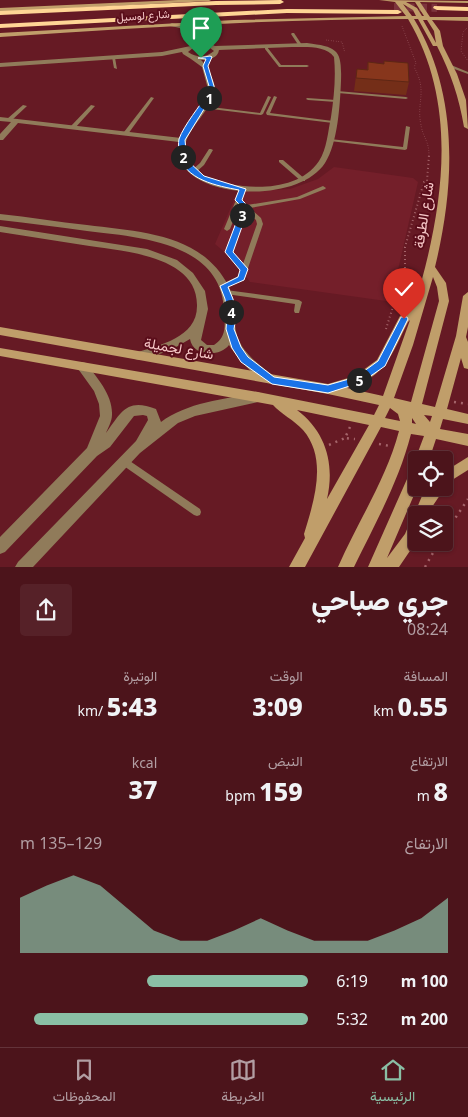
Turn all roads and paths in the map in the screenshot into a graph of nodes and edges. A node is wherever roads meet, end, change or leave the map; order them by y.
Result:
1 (194, 0) edge
2 (209, 0) edge
3 (381, 0) edge
4 (444, 0) tunnel mouth
5 (171, 1) edge
6 (456, 1) junction
7 (468, 3) edge
8 (346, 6) junction
9 (409, 6) edge
10 (468, 9) edge
11 (0, 11) edge
12 (287, 12) junction
13 (438, 13) junction
14 (468, 14) edge
15 (427, 16) junction
16 (350, 17) junction
17 (378, 18) junction
18 (420, 18) junction
19 (0, 20) edge
20 (467, 21) edge
21 (207, 22) junction
22 (172, 25) junction
23 (0, 26) edge
24 (416, 30) junction
25 (0, 32) edge
26 (437, 33) junction
27 (293, 34) dead end
28 (0, 36) edge
29 (195, 36) junction
30 (300, 45) junction
31 (207, 46) junction
32 (189, 48) junction
33 (266, 48) junction
34 (215, 50) junction
35 (443, 52) junction
36 (162, 54) junction
37 (191, 57) junction
38 (210, 57) junction
39 (113, 58) junction
40 (468, 61) edge
41 (0, 65) edge
42 (205, 66) junction
43 (307, 66) dead end
44 (450, 66) junction
45 (116, 68) dead end
46 (468, 73) edge
47 (455, 77) junction
48 (338, 92) junction
49 (152, 98) dead end
50 (406, 98) dead end
51 (308, 99) dead end
52 (336, 101) junction
53 (25, 106) dead end
54 (93, 106) dead end
55 (203, 107) junction
56 (0, 119) edge
57 (13, 121) junction
58 (333, 122) junction
59 (73, 127) junction
60 (408, 127) dead end
61 (468, 127) edge
62 (126, 133) junction
63 (0, 138) edge
64 (182, 140) junction
65 (330, 140) junction
66 (211, 150) dead end
67 (282, 161) dead end
68 (193, 172) junction
69 (303, 180) junction
70 (323, 188) dead end
71 (243, 189) junction
72 (238, 200) junction
73 (246, 207) junction
74 (0, 216) edge
75 (0, 228) edge
76 (227, 229) dead end
77 (430, 268) junction
78 (244, 269) junction
79 (225, 289) junction
80 (468, 296) edge
81 (418, 310) junction
82 (297, 311) dead end
83 (200, 321) junction
84 (230, 329) junction
85 (0, 331) edge
86 (461, 336) junction
87 (0, 352) edge
88 (139, 356) junction
89 (468, 365) edge
90 (82, 366) junction
91 (272, 380) junction
92 (328, 389) junction
93 (258, 397) junction
94 (275, 401) junction
95 (386, 401) junction
96 (415, 407) junction
97 (441, 413) junction
98 (468, 419) edge
99 (377, 420) junction
100 (405, 426) junction
101 (433, 432) junction
102 (344, 438) dead end
103 (468, 440) edge
104 (135, 449) junction
105 (320, 449) junction
106 (426, 451) edge
107 (92, 452) junction
108 (124, 461) junction
109 (468, 463) edge
110 (453, 473) edge
111 (408, 493) edge
112 (468, 499) edge
113 (197, 512) dead end
114 (453, 522) edge
115 (408, 542) edge
116 (0, 547) edge
117 (434, 551) edge
118 (298, 565) edge
119 (23, 567) edge
120 (346, 567) edge
121 (376, 567) edge
122 (390, 567) edge
123 (425, 567) edge

1 - 2 main road, شارع لوسيل
1 - 5 main road, شارع لوسيل
3 - 9 main road, شارع لوسيل
4 - 6 main road
5 - 11 main road, شارع لوسيل
6 - 7 main road, شارع لوسيل
6 - 9 main road, شارع لوسيل
7 - 9 main road
8 - 9 highway, شارع لوسيل
8 - 11 highway
8 - 19 highway, شارع لوسيل
9 - 12 highway, شارع لوسيل
9 - 15 main road
9 - 16 main road
9 - 17 main road, شارع لوسيل
9 - 18 main road
9 - 18 main road, شارع لوسيل
9 - 24 main road, شارع الطرفة
10 - 13 highway, شارع لوسيل
12 - 23 highway, شارع لوسيل
12 - 25 highway
13 - 14 highway, شارع لوسيل
13 - 15 main road, شارع لوسيل
13 - 20 main road, شارع لوسيل
15 - 18 main road, شارع لوسيل
15 - 26 main road
16 - 17 main road, شارع لوسيل
16 - 21 main road, شارع لوسيل
17 - 24 main road
18 - 35 main road
20 - 26 main road
20 - 40 path
21 - 22 main road, شارع لوسيل
21 - 29 street
22 - 28 main road, شارع لوسيل
22 - 29 street
24 - 77 main road, شارع الطرفة
26 - 35 main road
27 - 30 lane
29 - 31 street
29 - 32 street
30 - 33 street
30 - 48 street
31 - 32 street
31 - 34 street
32 - 36 street
32 - 37 street
33 - 34 street
33 - 43 lane
34 - 38 street
35 - 44 main road
36 - 37 street
36 - 39 street
37 - 38 street
37 - 42 street
38 - 42 street
39 - 41 street
39 - 45 lane
42 - 55 street
44 - 46 lane
44 - 47 main road
46 - 47 lane
47 - 61 main road
48 - 50 lane
48 - 52 street
49 - 62 lane
51 - 52 lane
52 - 58 street
53 - 57 lane
54 - 59 lane
55 - 58 lane
55 - 64 street
56 - 57 street
57 - 59 street
57 - 63 street
58 - 65 street
59 - 62 street
60 - 65 lane
62 - 64 street
64 - 68 street
65 - 69 street
66 - 68 lane
67 - 69 lane
68 - 71 street
69 - 71 street
70 - 73 lane
71 - 72 lane
72 - 73 lane
72 - 76 lane
73 - 78 lane
73 - 78 lane
74 - 79 street
75 - 83 street
77 - 81 main road, شارع الطرفة
77 - 96 main road
78 - 79 lane
79 - 82 lane
79 - 84 street
80 - 86 main road
81 - 92 main road
81 - 95 main road, شارع الطرفة
83 - 84 street
83 - 88 street
84 - 91 street
85 - 88 main road, شارع لجميلة
86 - 89 main road
86 - 97 main road
87 - 90 main road
88 - 91 main road, شارع لجميلة
90 - 93 main road
90 - 107 street
91 - 92 main road, شارع لجميلة
92 - 95 main road, شارع لجميلة
93 - 94 main road
93 - 104 street
94 - 99 main road
94 - 105 main road
95 - 96 main road, شارع لجميلة
95 - 99 main road, شارع الطرفة
95 - 100 main road
96 - 97 main road, شارع لجميلة
96 - 101 main road
97 - 98 main road, شارع لجميلة
97 - 101 main road
99 - 100 main road
99 - 118 main road, شارع الطرفة
100 - 101 main road
100 - 120 main road
101 - 103 main road
101 - 106 main road
102 - 105 path
104 - 107 street
104 - 108 street
105 - 118 main road
107 - 116 street
108 - 113 lane
108 - 119 street
109 - 110 main road
111 - 121 main road
112 - 114 path
115 - 122 main road
117 - 123 path

